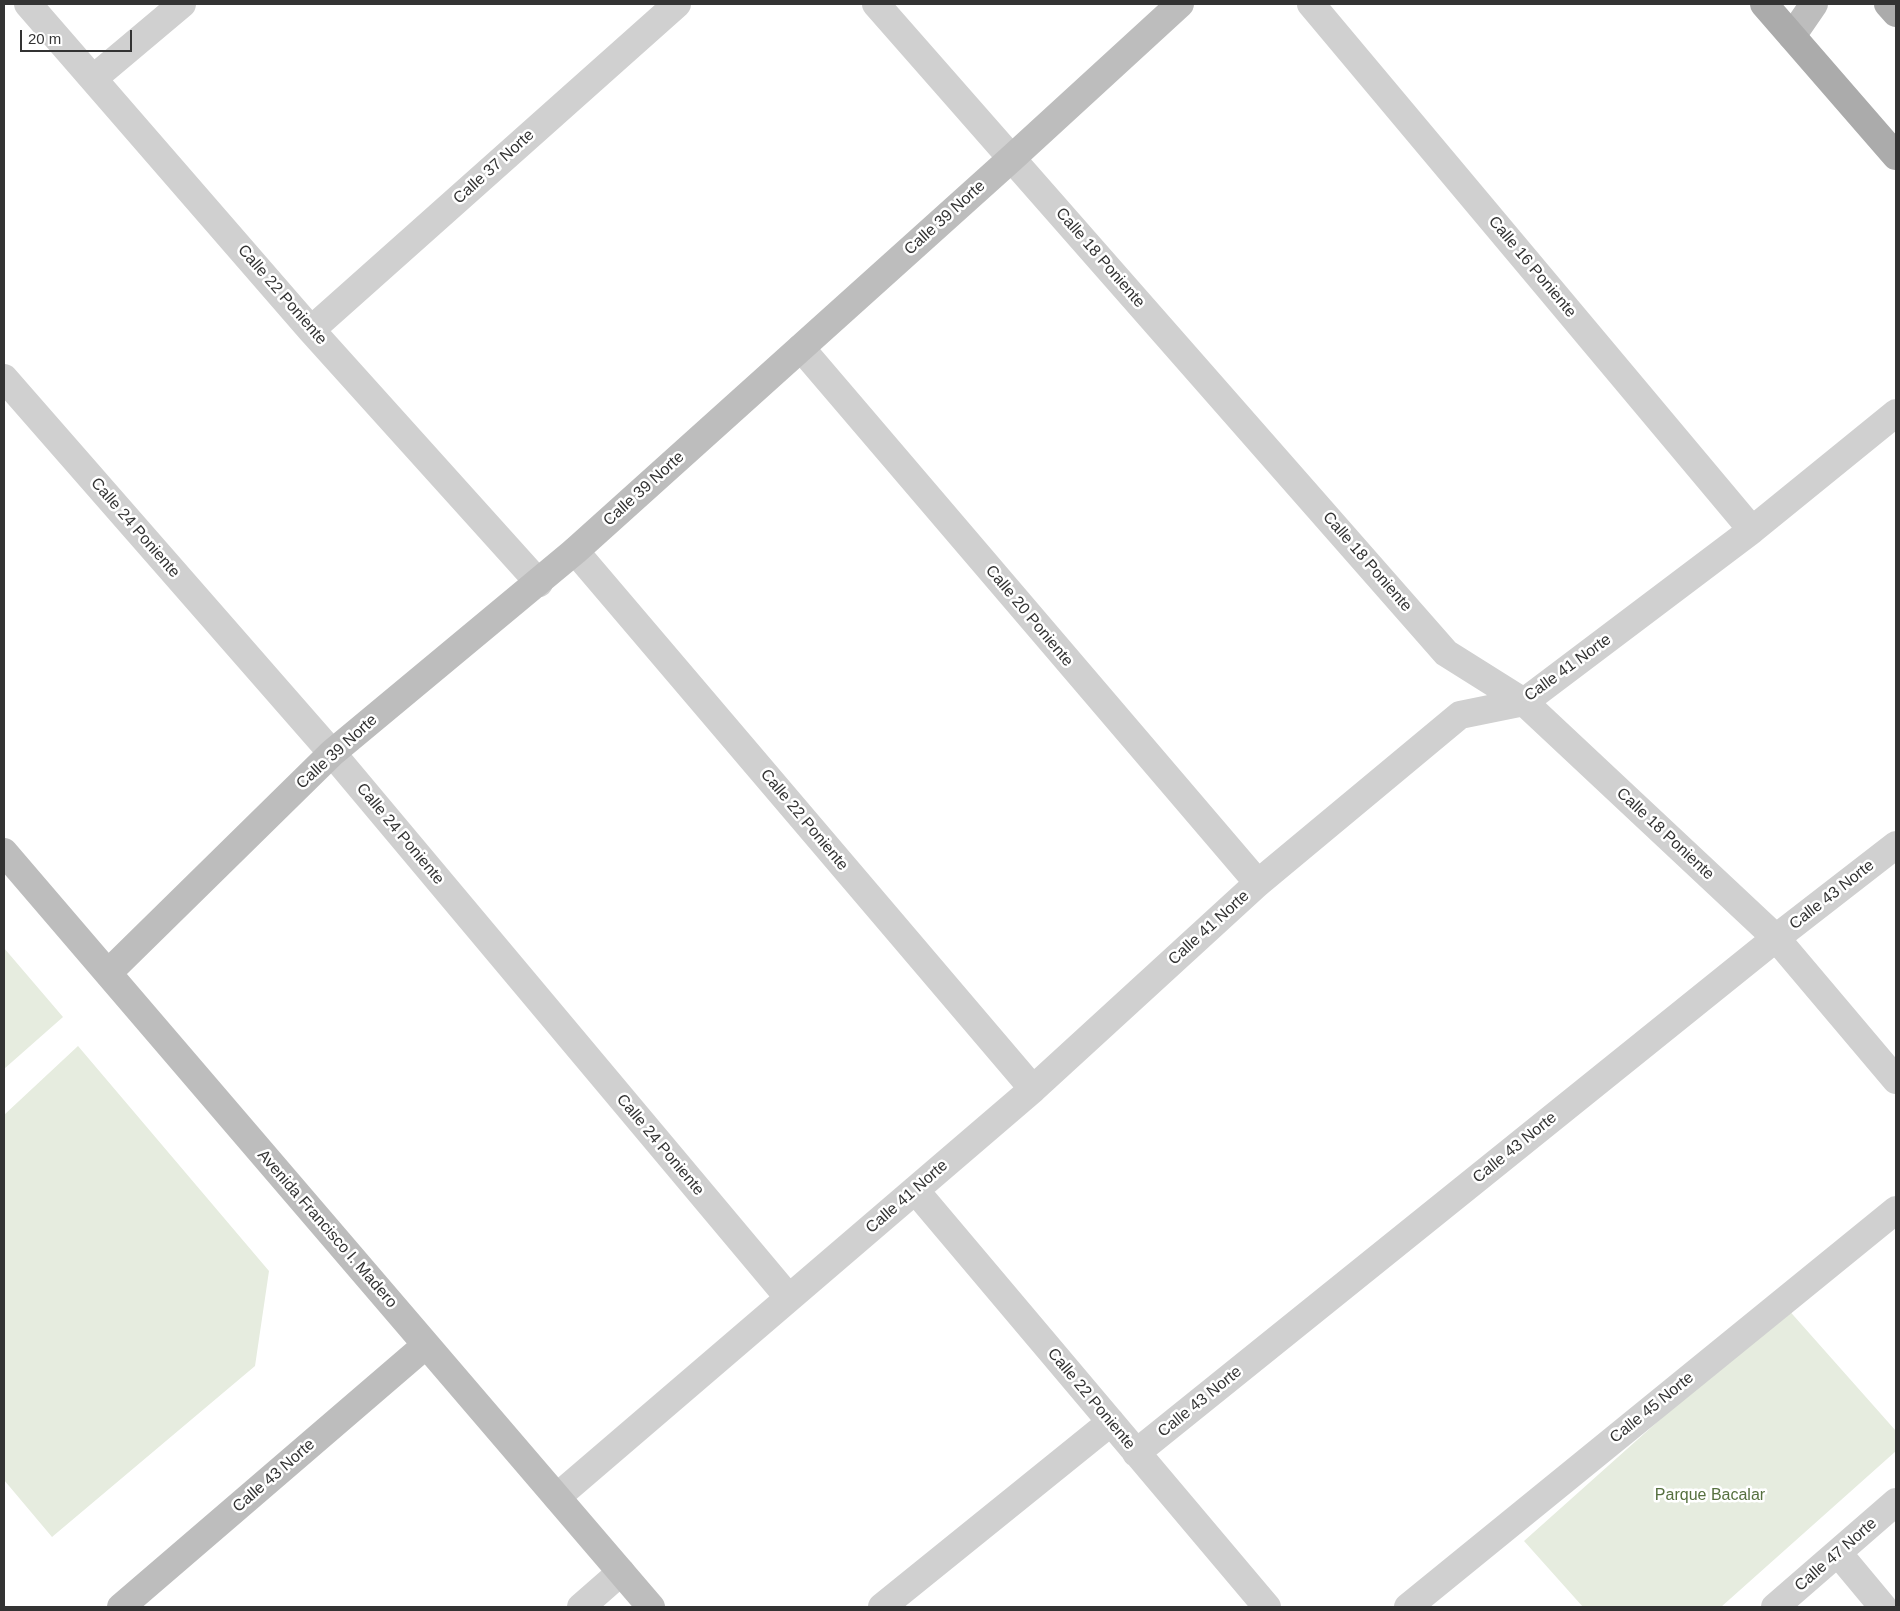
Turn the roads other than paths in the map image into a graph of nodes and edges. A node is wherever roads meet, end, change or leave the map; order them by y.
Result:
1 (28, 4) edge
2 (182, 4) edge
3 (677, 4) edge
4 (876, 4) edge
5 (1180, 4) edge
6 (1312, 4) edge
7 (1764, 4) edge
8 (1814, 4) edge
9 (1888, 4) edge
10 (1896, 13) edge
11 (1792, 36) junction
12 (94, 78) junction
13 (1896, 156) edge
14 (1012, 158) junction
15 (311, 330) junction
16 (801, 348) junction
17 (4, 378) edge
18 (1896, 413) edge
19 (1752, 530) junction
20 (575, 551) junction
21 (539, 583) junction
22 (1524, 702) junction
23 (332, 753) junction
24 (1896, 845) edge
25 (4, 852) edge
26 (1258, 883) junction
27 (1776, 938) junction
28 (108, 973) junction
29 (1896, 1080) edge
30 (1033, 1089) junction
31 (915, 1190) junction
32 (1896, 1210) edge
33 (789, 1298) junction
34 (426, 1345) junction
35 (1111, 1422) junction
36 (1136, 1452) junction
37 (557, 1497) junction
38 (1896, 1502) edge
39 (1838, 1553) junction
40 (621, 1572) junction
41 (121, 1607) edge
42 (582, 1607) edge
43 (651, 1607) edge
44 (882, 1607) edge
45 (1267, 1607) edge
46 (1408, 1607) edge
47 (1775, 1607) edge
48 (1883, 1607) edge

1 - 12 street, Calle 22 Poniente
2 - 12 street
3 - 15 street, Calle 37 Norte
4 - 14 street, Calle 18 Poniente
5 - 14 street, Calle 39 Norte
6 - 19 street, Calle 16 Poniente
7 - 11 main road
8 - 11 street
9 - 10 main road
11 - 13 main road
12 - 15 street, Calle 22 Poniente
14 - 16 street, Calle 39 Norte
14 - 22 street, Calle 18 Poniente
15 - 21 street, Calle 22 Poniente
16 - 20 street, Calle 39 Norte
16 - 26 street, Calle 20 Poniente
17 - 23 street, Calle 24 Poniente
18 - 19 street, Calle 41 Norte
19 - 22 street, Calle 41 Norte
20 - 21 street, Calle 39 Norte
20 - 30 street, Calle 22 Poniente
21 - 23 street, Calle 39 Norte
22 - 26 street, Calle 41 Norte
22 - 27 street, Calle 18 Poniente
23 - 28 street, Calle 39 Norte
23 - 33 street, Calle 24 Poniente
24 - 27 street, Calle 43 Norte
25 - 28 street, Avenida Francisco I. Madero
26 - 30 street, Calle 41 Norte
27 - 29 street, Calle 18 Poniente
27 - 36 street, Calle 43 Norte
28 - 34 street, Avenida Francisco I. Madero
30 - 31 street, Calle 41 Norte
31 - 33 street, Calle 41 Norte
31 - 35 street, Calle 22 Poniente
32 - 46 street, Calle 45 Norte
33 - 37 street, Calle 41 Norte
34 - 37 street, Avenida Francisco I. Madero
34 - 41 street, Calle 43 Norte
35 - 36 street, Calle 22 Poniente
35 - 44 street
36 - 45 street, Calle 22 Poniente
37 - 40 street, Avenida Francisco I. Madero
38 - 39 street, Calle 47 Norte
39 - 47 street, Calle 47 Norte
39 - 48 street
40 - 42 street
40 - 43 street, Avenida Francisco I. Madero

